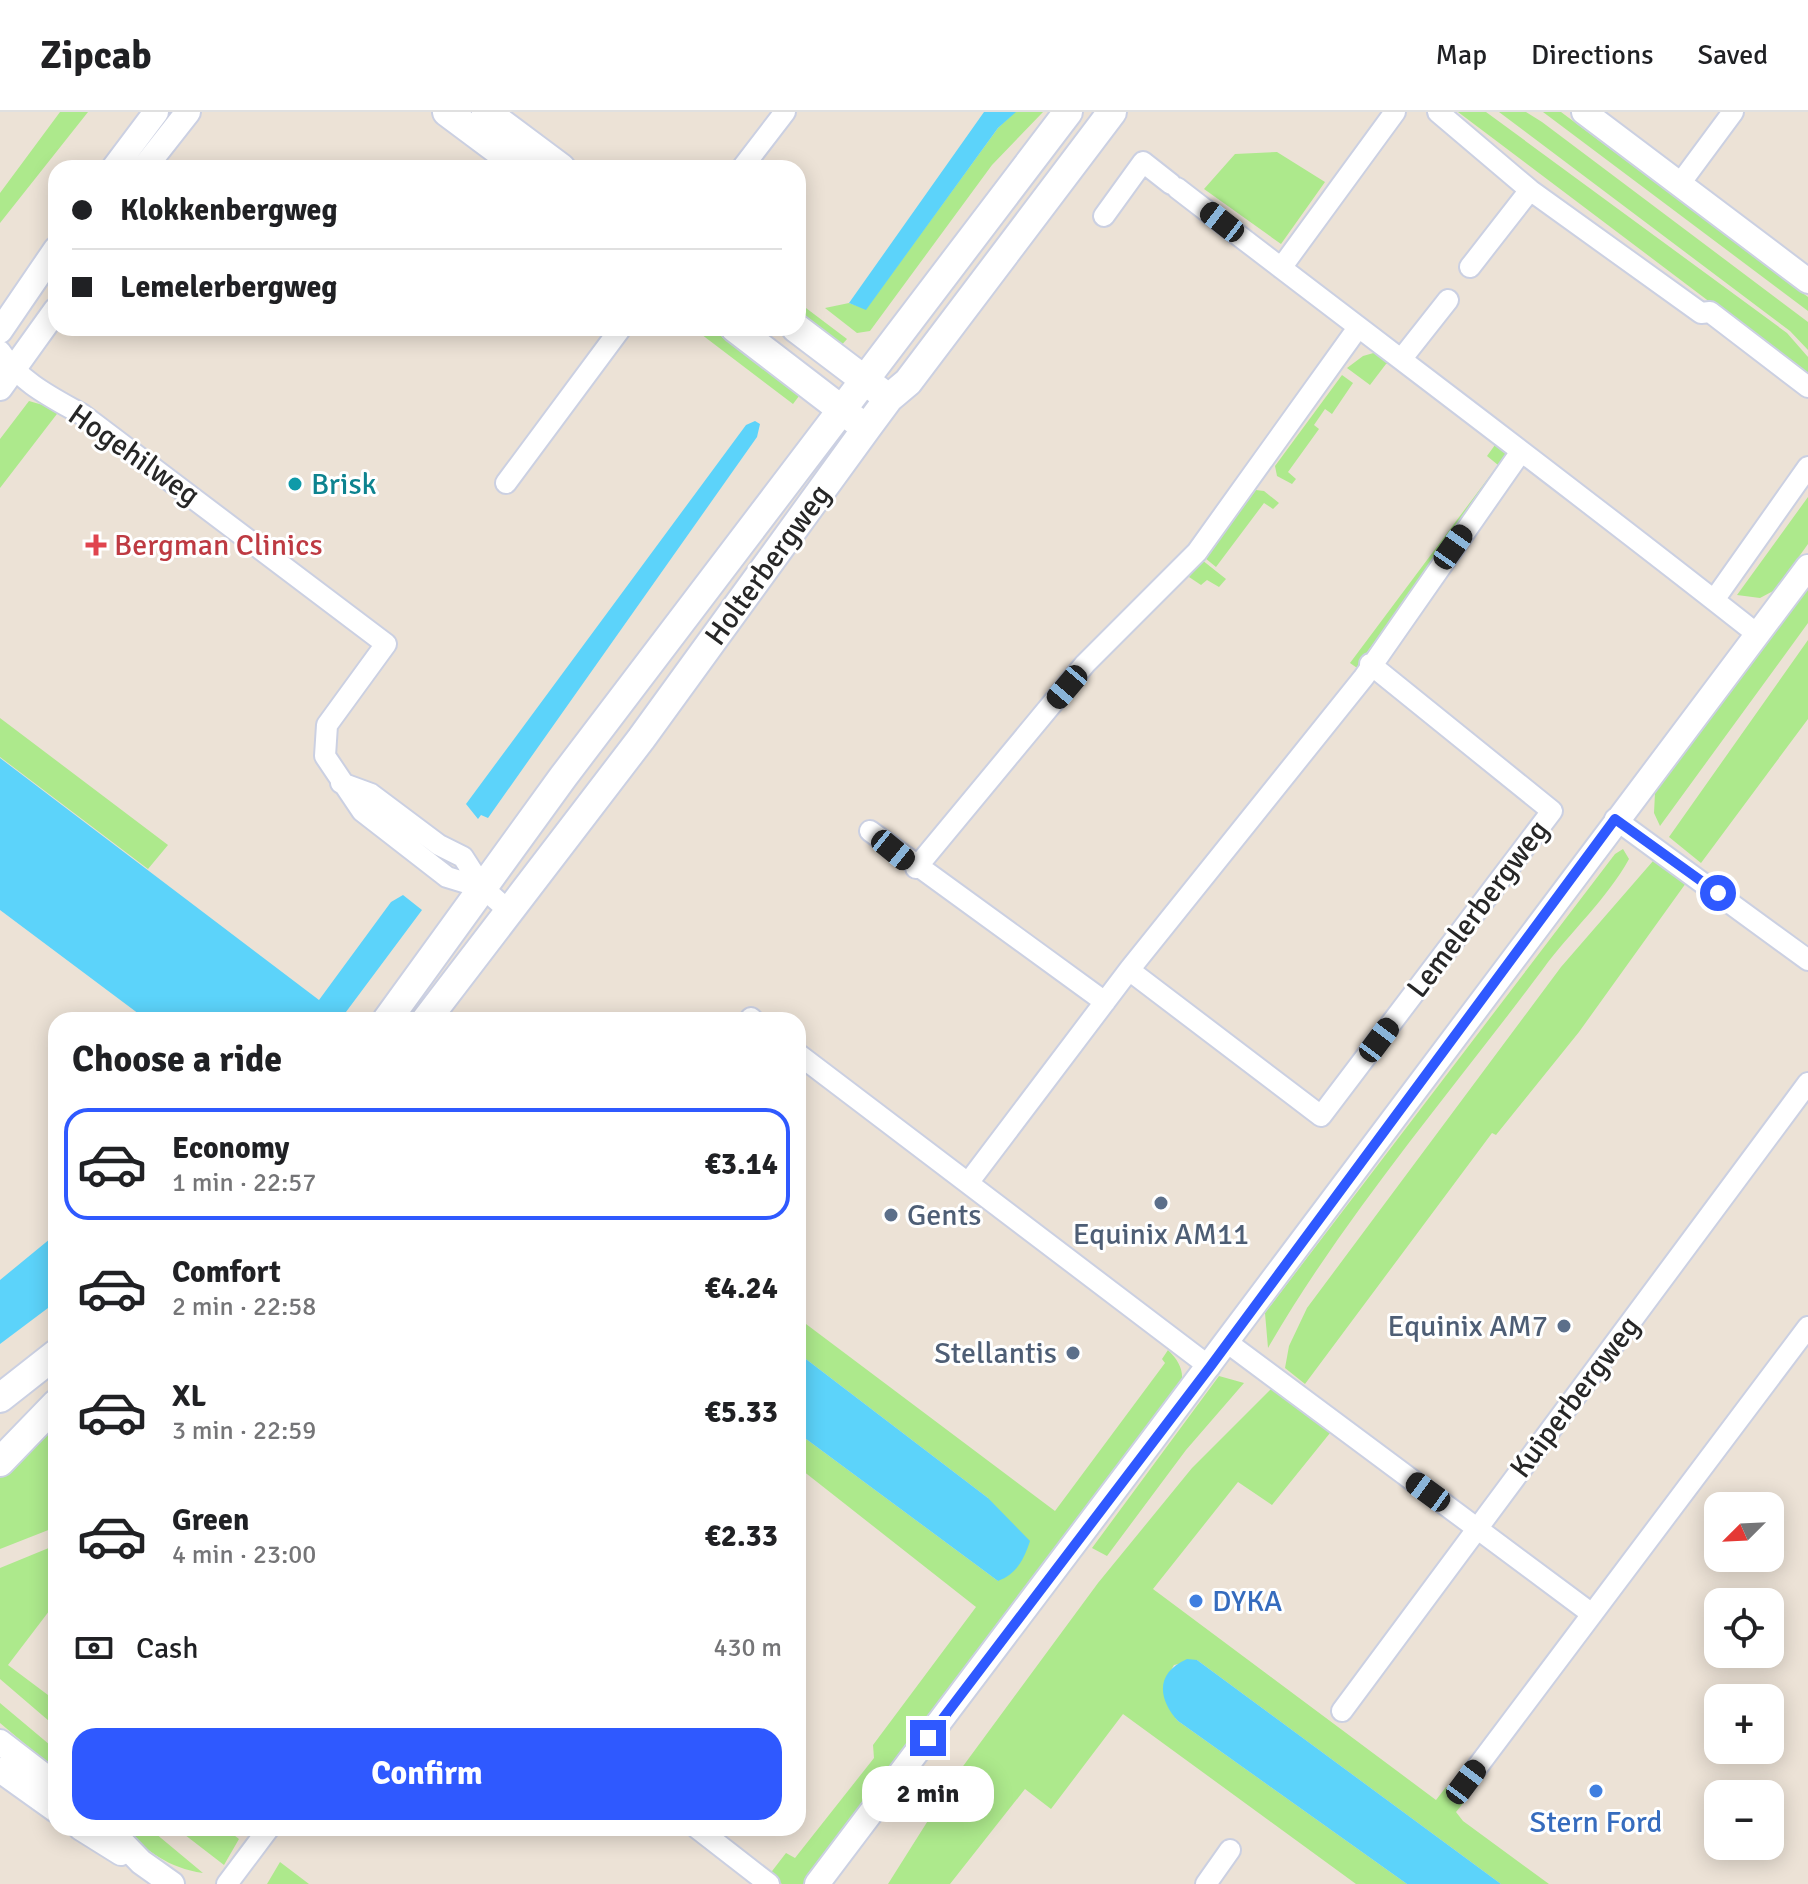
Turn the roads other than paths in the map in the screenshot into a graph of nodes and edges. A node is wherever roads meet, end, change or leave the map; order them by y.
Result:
1 (156, 112) edge
2 (188, 112) edge
3 (447, 112) edge
4 (486, 112) edge
5 (785, 112) edge
6 (1068, 112) edge
7 (1112, 112) edge
8 (1395, 112) edge
9 (1438, 112) edge
10 (1584, 112) edge
11 (1733, 112) edge
12 (120, 160) edge
13 (150, 160) edge
14 (511, 160) edge
15 (550, 160) edge
16 (748, 160) edge
17 (1679, 185) junction
18 (1530, 190) junction
19 (1104, 216) dead end
20 (48, 261) edge
21 (1470, 267) dead end
22 (1281, 268) junction
23 (1808, 281) edge
24 (1448, 300) dead end
25 (48, 319) edge
26 (1357, 329) junction
27 (0, 331) edge
28 (615, 336) edge
29 (745, 336) edge
30 (806, 336) edge
31 (1403, 357) junction
32 (4, 370) edge
33 (864, 379) junction
34 (1808, 387) edge
35 (889, 398) junction
36 (841, 409) junction
37 (866, 429) junction
38 (1520, 453) junction
39 (1808, 467) edge
40 (506, 483) dead end
41 (1808, 567) edge
42 (1714, 600) junction
43 (1757, 634) junction
44 (1370, 664) junction
45 (1615, 819) junction
46 (870, 831) dead end
47 (916, 868) junction
48 (483, 888) junction
49 (509, 911) junction
50 (1808, 960) edge
51 (1129, 970) junction
52 (1105, 1002) junction
53 (393, 1012) edge
54 (432, 1012) edge
55 (806, 1060) edge
56 (1808, 1083) edge
57 (968, 1183) junction
58 (1808, 1327) edge
59 (1228, 1343) junction
60 (48, 1360) edge
61 (1210, 1367) junction
62 (0, 1398) edge
63 (48, 1412) edge
64 (0, 1462) edge
65 (1478, 1528) junction
66 (1592, 1614) junction
67 (1342, 1711) dead end
68 (0, 1742) edge
69 (0, 1770) edge
70 (48, 1779) edge
71 (1466, 1782) dead end
72 (48, 1804) edge
73 (92, 1836) edge
74 (116, 1836) edge
75 (263, 1836) edge
76 (707, 1836) edge
77 (1230, 1850) dead end
78 (141, 1862) junction
79 (172, 1884) edge
80 (227, 1884) edge
81 (769, 1884) edge
82 (817, 1884) edge
83 (1206, 1884) edge

1 - 12 street
2 - 13 street
3 - 14 main road
4 - 15 main road
5 - 16 street
6 - 33 main road, Holterbergweg
7 - 35 main road, Holterbergweg
8 - 22 street
9 - 18 street
10 - 17 street
11 - 17 street
17 - 23 street
18 - 21 street
18 - 34 street
19 - 22 street
20 - 27 street
22 - 26 street
24 - 31 street
25 - 32 street
26 - 31 street
26 - 47 street
28 - 40 street
29 - 36 main road
30 - 33 main road
31 - 38 street
32 - 48 street, Hogehilweg
33 - 35 main road
33 - 36 main road, Holterbergweg
35 - 37 main road, Holterbergweg
36 - 37 main road
36 - 48 main road, Holterbergweg
37 - 49 main road, Holterbergweg
38 - 42 street
38 - 44 street
39 - 42 street
41 - 43 street, Lemelerbergweg
42 - 43 street
43 - 45 street, Lemelerbergweg
44 - 51 street
44 - 51 street, Lemelerbergweg
45 - 50 street
45 - 59 street, Lemelerbergweg
46 - 47 street
47 - 52 street
48 - 49 street
48 - 53 main road, Holterbergweg
49 - 54 main road, Holterbergweg
51 - 52 street
52 - 57 street
55 - 57 street
56 - 65 street, Kuiperbergweg
57 - 61 street
58 - 66 street
59 - 61 street, Lemelerbergweg
59 - 65 street
60 - 62 main road
61 - 82 street, Lemelerbergweg
63 - 64 main road
65 - 66 street
65 - 67 street, Kuiperbergweg
66 - 71 street
68 - 70 street
69 - 72 street
73 - 78 street
74 - 78 street
75 - 80 street
76 - 81 street
77 - 83 street
78 - 79 street

